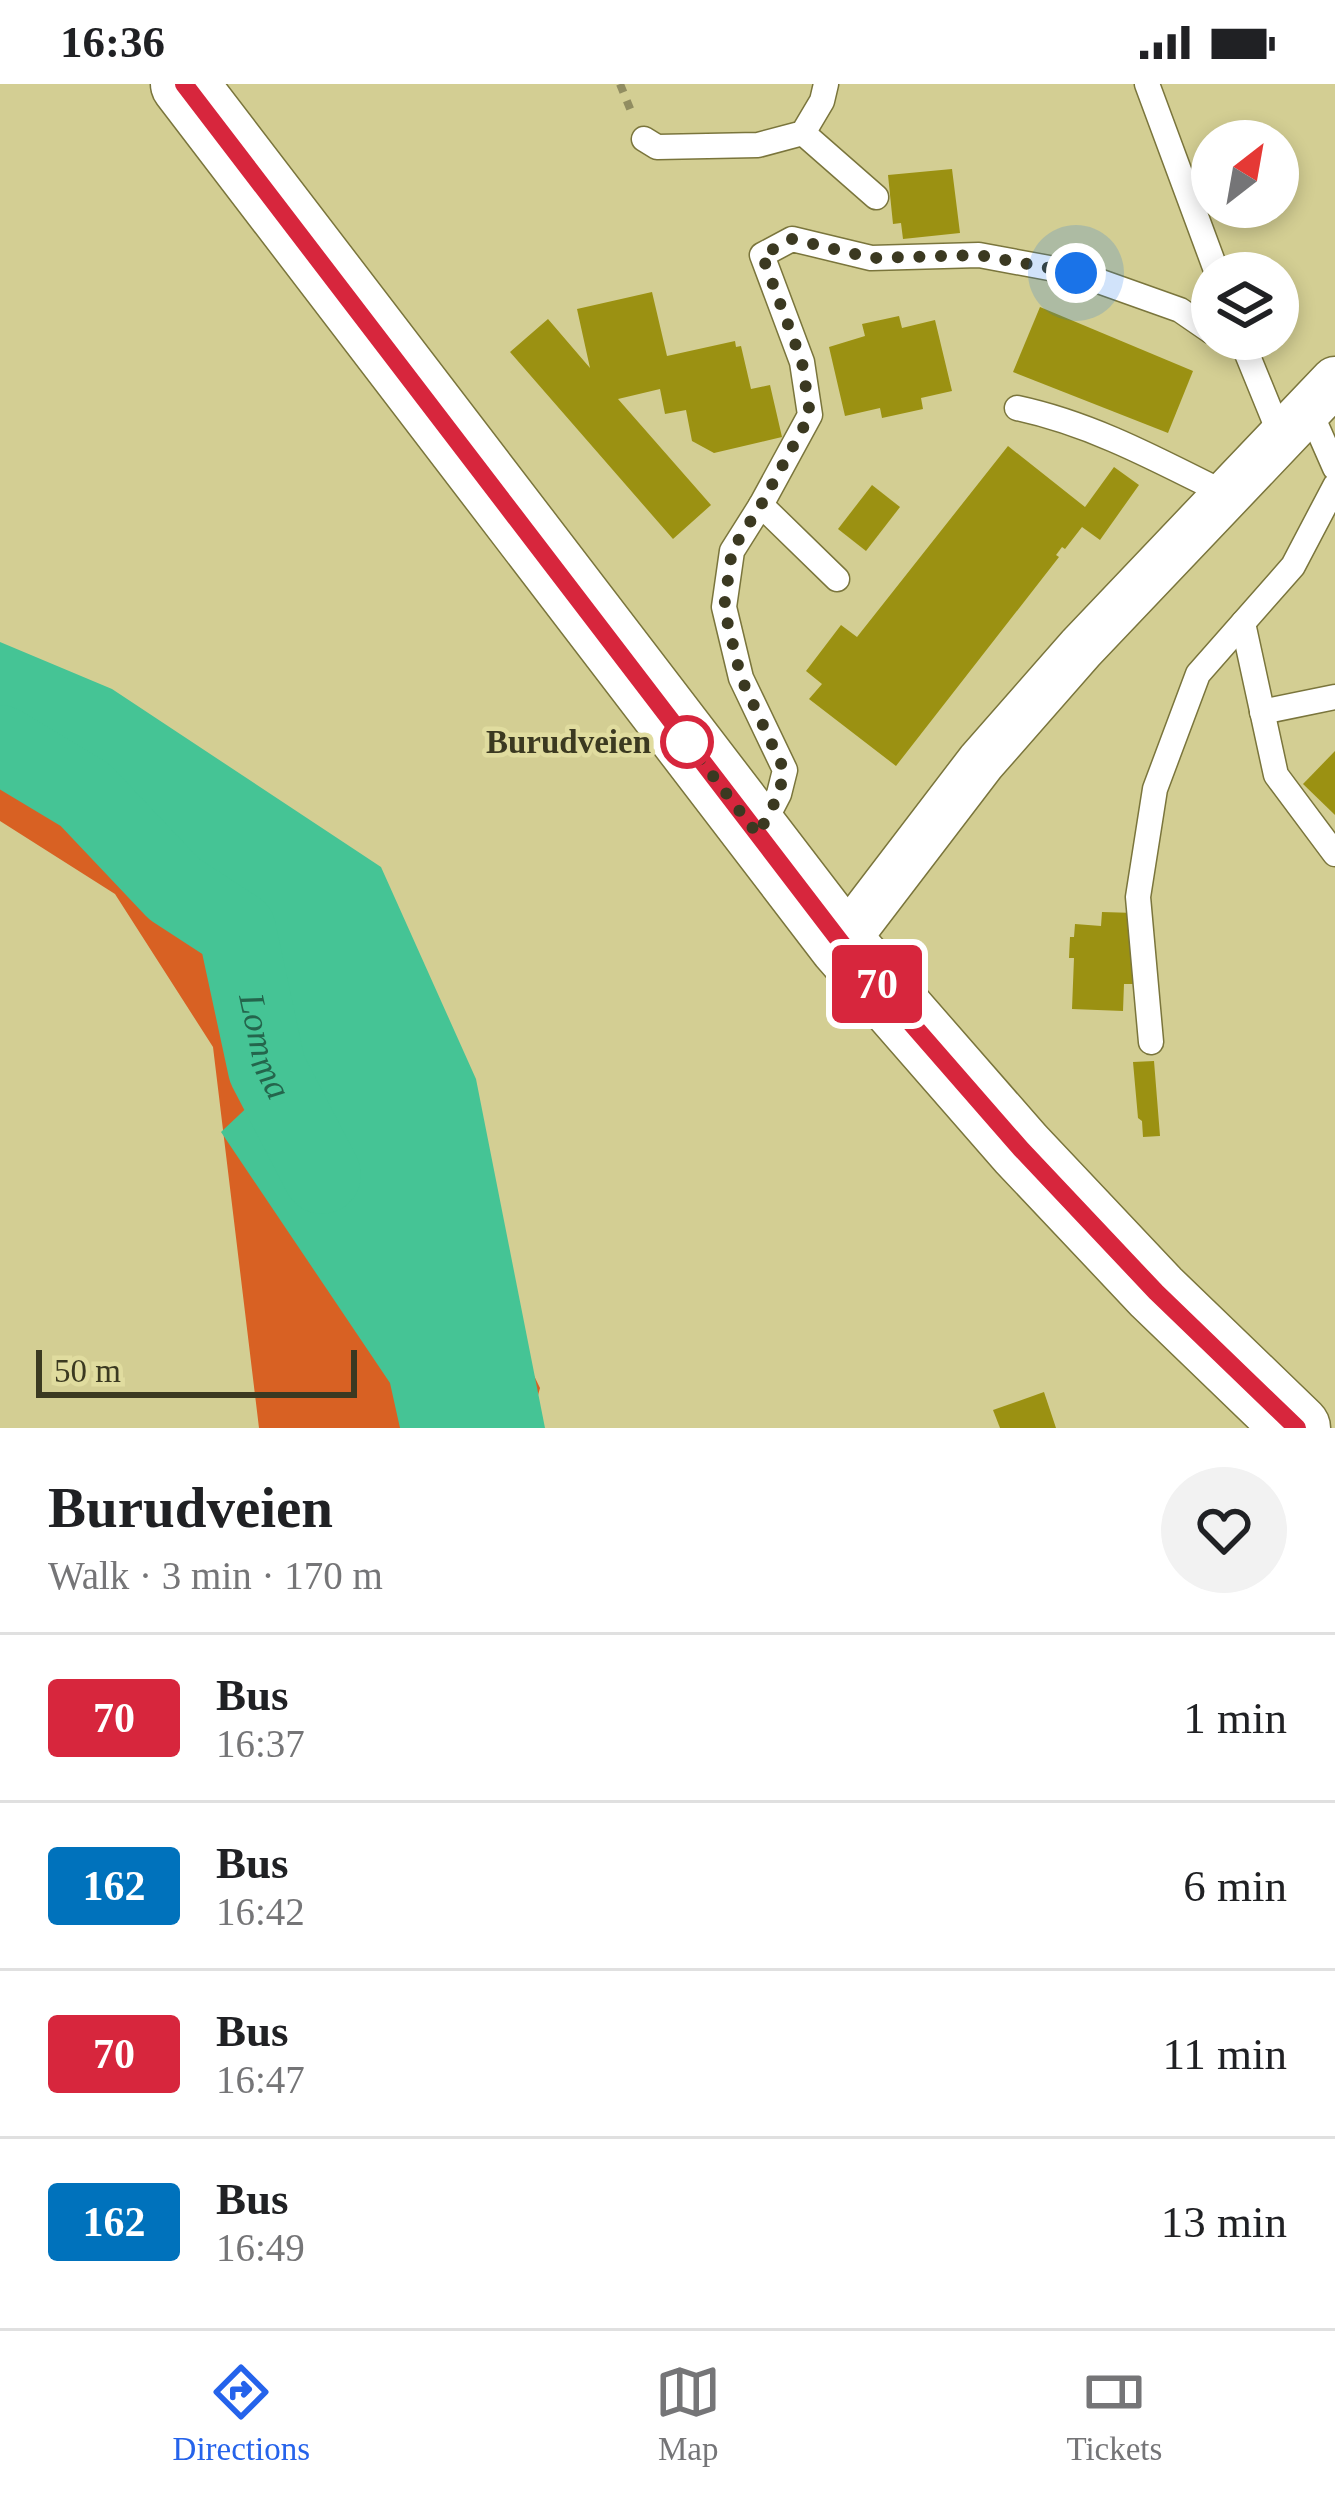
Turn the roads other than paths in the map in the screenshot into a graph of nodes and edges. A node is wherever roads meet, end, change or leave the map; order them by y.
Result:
1 (184, 84) edge
2 (826, 84) edge
3 (1148, 84) edge
4 (802, 134) junction
5 (644, 140) dead end
6 (876, 197) dead end
7 (1209, 252) edge
8 (1191, 318) edge
9 (1257, 360) edge
10 (1018, 408) dead end
11 (1308, 409) edge
12 (1335, 468) edge
13 (1335, 486) edge
14 (1226, 494) junction
15 (761, 505) junction
16 (837, 579) dead end
17 (1243, 623) junction
18 (1335, 697) edge
19 (1262, 712) junction
20 (758, 835) junction
21 (1335, 854) edge
22 (842, 944) junction
23 (1150, 1042) dead end
24 (1297, 1428) edge

1 - 20 street
2 - 4 lane
3 - 7 lane
4 - 5 lane
4 - 6 lane
8 - 15 lane
9 - 11 lane
10 - 14 lane
11 - 12 lane
11 - 14 street
13 - 17 lane
14 - 22 street
15 - 16 lane
15 - 20 lane
17 - 19 lane
17 - 23 lane
18 - 19 lane
19 - 21 lane
20 - 22 street
22 - 24 street

